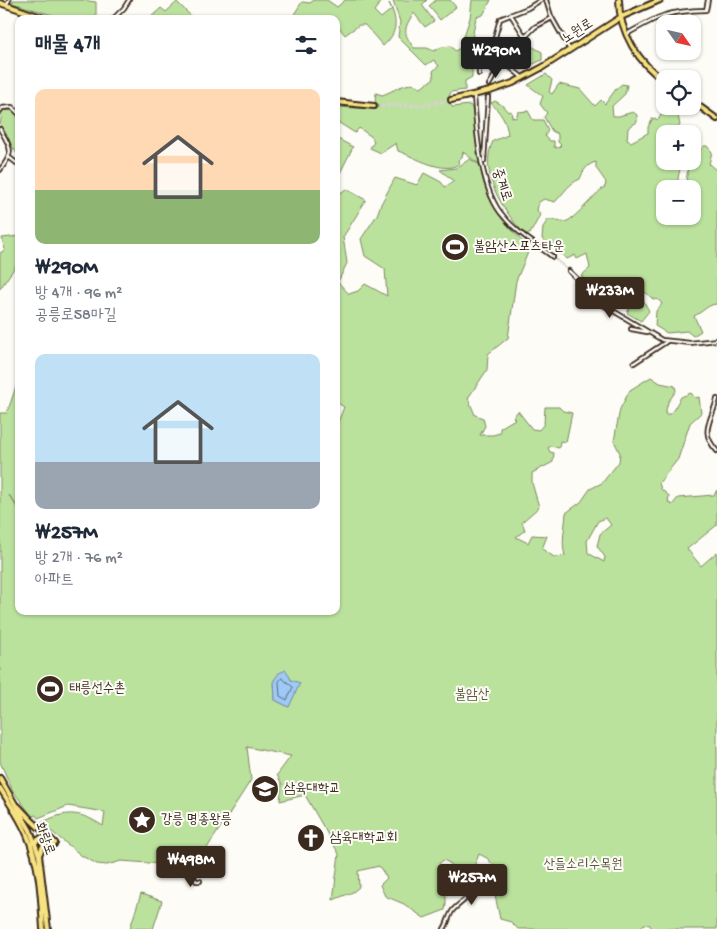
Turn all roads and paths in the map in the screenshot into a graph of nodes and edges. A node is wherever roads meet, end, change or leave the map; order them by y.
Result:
1 (8, 0) edge
2 (129, 0) edge
3 (541, 0) edge
4 (546, 0) edge
5 (619, 0) edge
6 (660, 0) edge
7 (708, 0) edge
8 (0, 3) edge
9 (6, 6) junction
10 (34, 15) edge
11 (117, 15) edge
12 (511, 15) junction
13 (621, 17) junction
14 (552, 18) junction
15 (627, 34) junction
16 (526, 37) junction
17 (492, 48) junction
18 (570, 50) junction
19 (505, 57) junction
20 (484, 59) junction
21 (505, 63) junction
22 (496, 73) junction
23 (656, 73) edge
24 (479, 74) dead end
25 (523, 78) junction
26 (490, 84) dead end
27 (474, 95) junction
28 (488, 97) dead end
29 (451, 100) tunnel mouth
30 (340, 102) edge
31 (374, 106) tunnel mouth
32 (701, 107) edge
33 (15, 110) edge
34 (0, 111) edge
35 (717, 119) edge
36 (0, 129) edge
37 (10, 158) junction
38 (15, 162) edge
39 (483, 163) junction
40 (0, 170) edge
41 (553, 256) tunnel mouth
42 (569, 271) tunnel mouth
43 (631, 329) dead end
44 (649, 332) junction
45 (717, 340) edge
46 (666, 341) junction
47 (634, 363) dead end
48 (717, 399) edge
49 (717, 451) edge
50 (0, 778) edge
51 (0, 788) edge
52 (10, 796) junction
53 (26, 832) junction
54 (35, 840) junction
55 (55, 844) junction
56 (33, 852) junction
57 (39, 855) junction
58 (474, 869) dead end
59 (194, 877) dead end
60 (200, 881) dead end
61 (44, 914) junction
62 (46, 929) edge
63 (444, 929) edge

1 - 9 street
2 - 11 street
3 - 12 street
4 - 14 street
5 - 13 main road
6 - 13 main road, 노원로
7 - 15 street
8 - 9 main road
9 - 10 main road
12 - 16 street
12 - 17 street
13 - 15 main road
13 - 18 main road, 노원로
14 - 16 street
14 - 18 street
15 - 23 main road
16 - 19 street
17 - 19 street
17 - 20 street
18 - 25 main road, 노원로
19 - 21 street
20 - 22 street
20 - 24 street
21 - 22 street
21 - 25 street
22 - 26 street
25 - 27 main road, 노원로
27 - 29 main road, 노원로
27 - 39 street, 중계로
28 - 39 street
30 - 31 main road
32 - 35 main road
33 - 34 street
36 - 37 street
37 - 38 street
37 - 40 street
39 - 41 street, 중계로
42 - 44 street
43 - 44 street
44 - 46 street
45 - 46 street
46 - 47 street
48 - 49 street
50 - 52 main road, 화랑로
51 - 53 main road, 화랑로
52 - 54 main road, 화랑로
52 - 55 main road
53 - 54 main road
53 - 56 main road, 화랑로
54 - 55 main road
54 - 56 main road
54 - 57 main road, 화랑로
55 - 57 main road
56 - 61 main road, 화랑로
57 - 61 main road, 화랑로
58 - 63 street
59 - 60 street
61 - 62 main road

